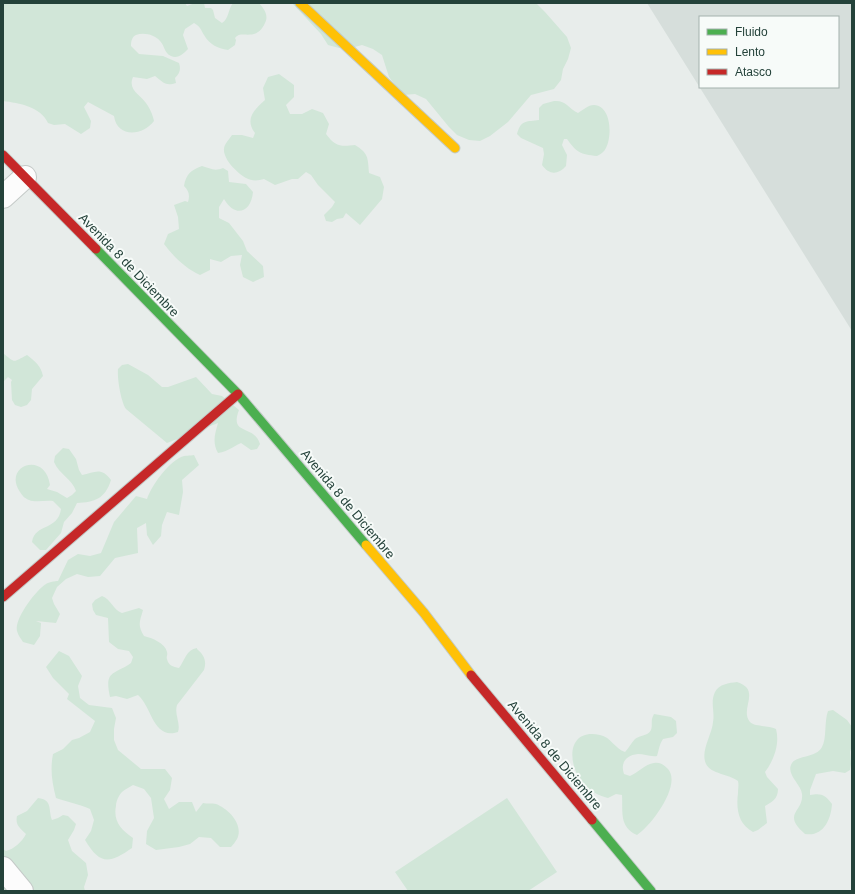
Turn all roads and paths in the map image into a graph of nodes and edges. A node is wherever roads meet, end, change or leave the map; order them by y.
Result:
1 (300, 3) edge
2 (455, 148) dead end
3 (3, 155) edge
4 (25, 177) junction
5 (3, 197) edge
6 (238, 394) junction
7 (3, 597) edge
8 (3, 868) edge
9 (22, 891) edge
10 (651, 891) edge

1 - 2 street
3 - 4 street, Avenida 8 de Diciembre
4 - 5 street
4 - 6 street, Avenida 8 de Diciembre
6 - 7 street
6 - 10 street, Avenida 8 de Diciembre
8 - 9 street

